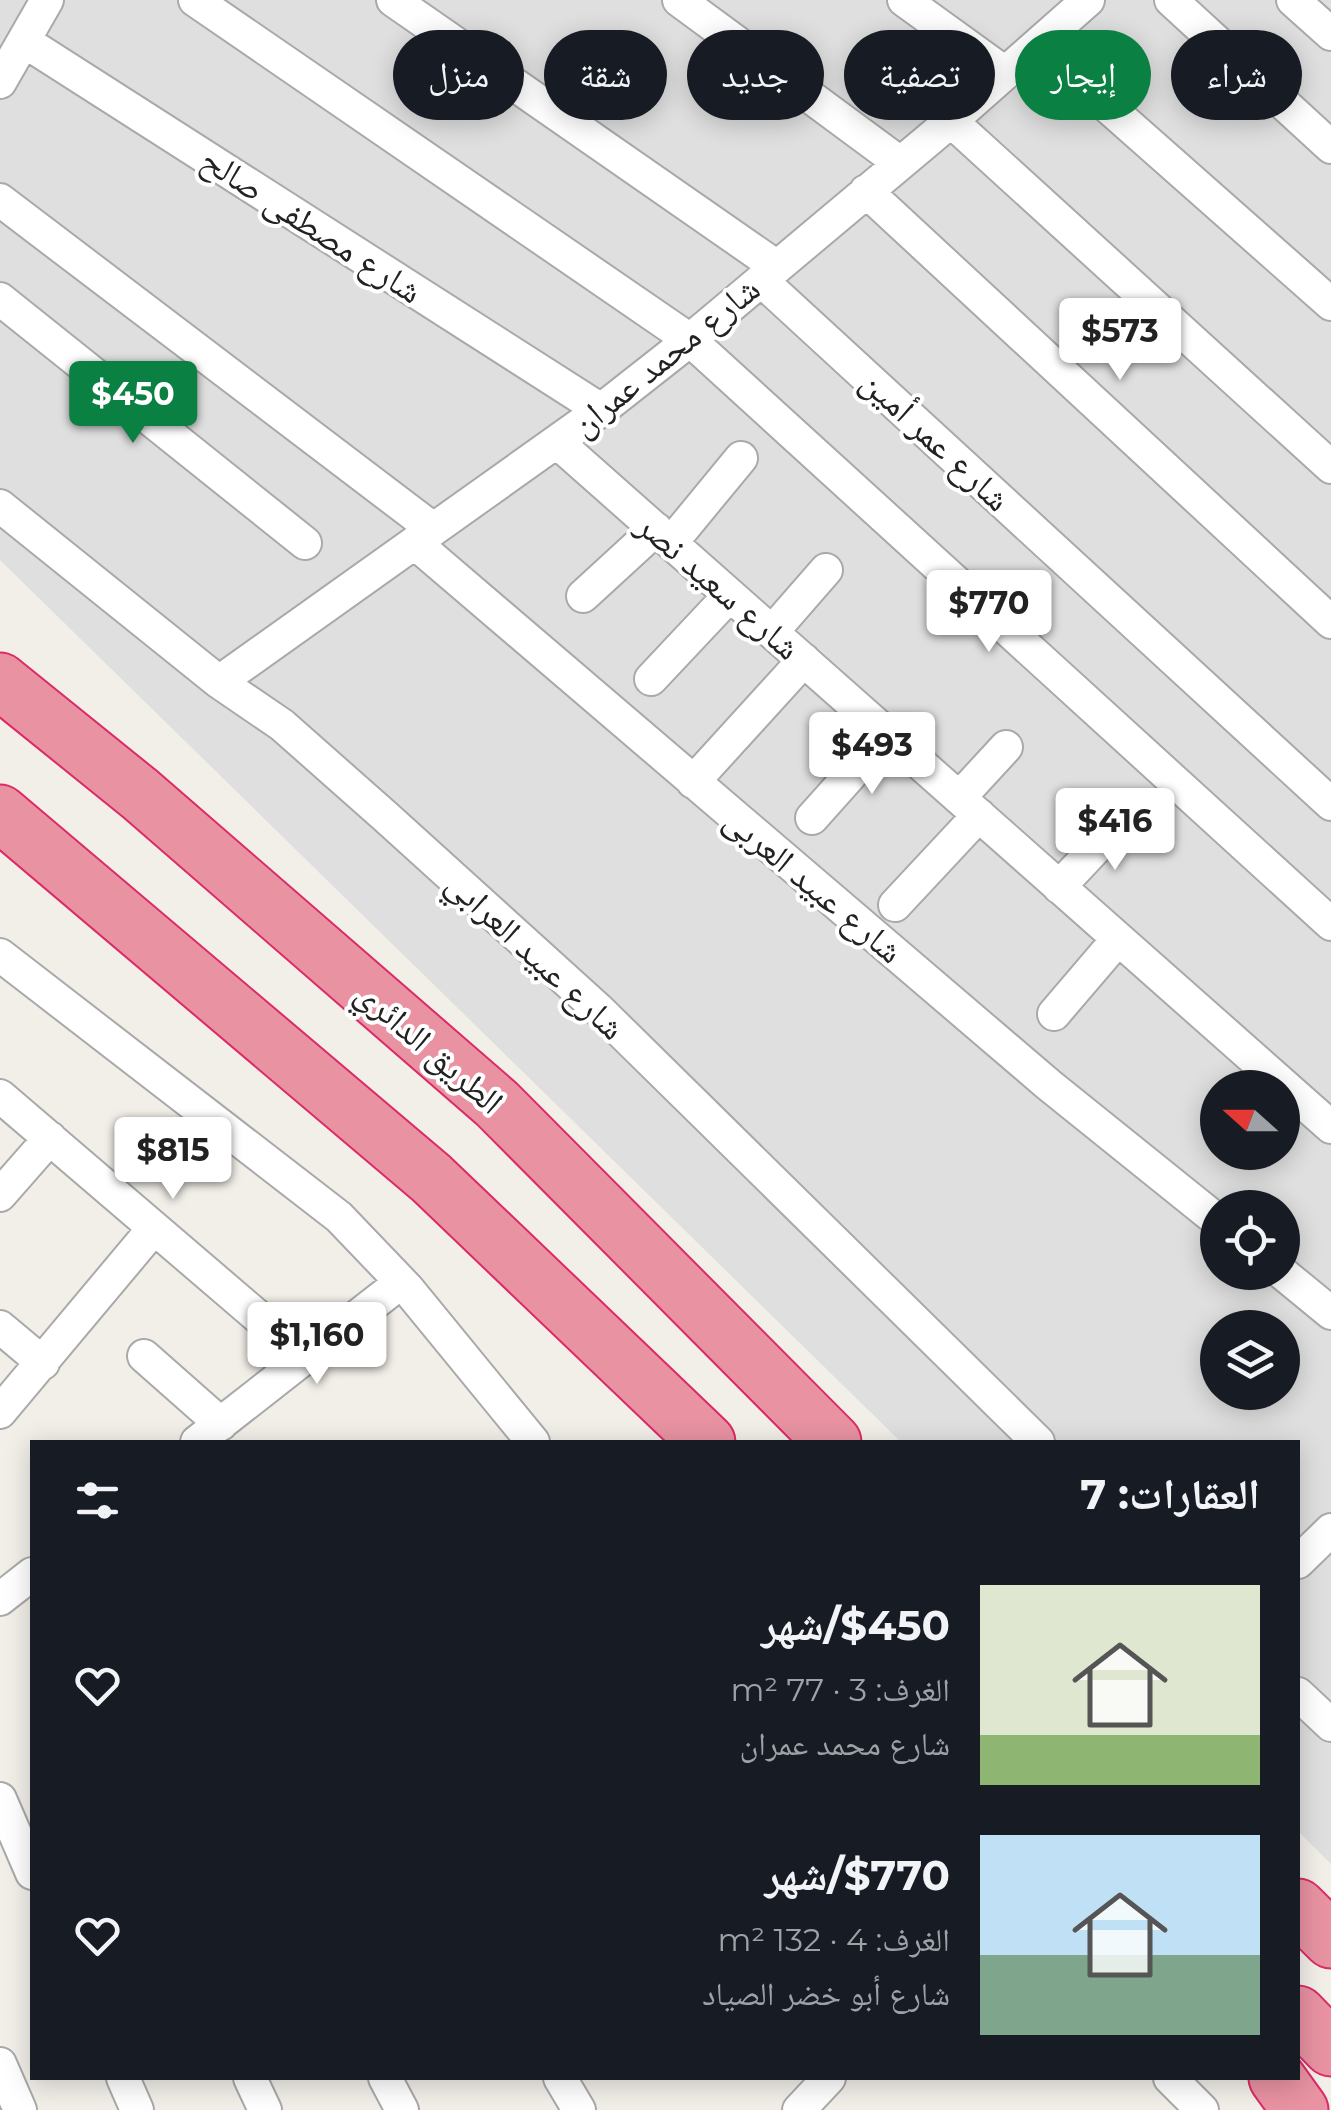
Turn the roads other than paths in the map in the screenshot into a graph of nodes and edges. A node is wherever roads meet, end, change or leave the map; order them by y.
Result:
1 (47, 0) edge
2 (195, 0) edge
3 (392, 0) edge
4 (678, 0) edge
5 (904, 0) edge
6 (1088, 0) edge
7 (1171, 0) edge
8 (1293, 0) edge
9 (1055, 30) edge
10 (1331, 34) edge
11 (24, 41) junction
12 (1015, 65) edge
13 (1005, 73) junction
14 (0, 82) edge
15 (995, 82) edge
16 (951, 120) joint
17 (1123, 120) edge
18 (1331, 147) edge
19 (900, 163) junction
20 (866, 191) junction
21 (0, 200) edge
22 (769, 273) junction
23 (0, 299) edge
24 (1331, 304) edge
25 (690, 340) junction
26 (601, 410) junction
27 (557, 442) junction
28 (741, 458) dead end
29 (1331, 467) edge
30 (0, 506) edge
31 (424, 536) junction
32 (663, 536) junction
33 (305, 543) dead end
34 (826, 570) dead end
35 (583, 596) dead end
36 (730, 596) junction
37 (1331, 622) edge
38 (772, 632) junction
39 (804, 660) junction
40 (651, 679) dead end
41 (0, 681) edge
42 (219, 682) junction
43 (887, 734) junction
44 (1006, 747) dead end
45 (693, 782) junction
46 (1331, 804) edge
47 (969, 806) junction
48 (0, 813) edge
49 (812, 818) dead end
50 (1124, 818) dead end
51 (0, 863) edge
52 (1060, 887) junction
53 (895, 905) dead end
54 (113, 908) junction
55 (1331, 924) edge
56 (1118, 939) junction
57 (0, 955) edge
58 (1054, 1014) dead end
59 (0, 1096) edge
60 (1331, 1127) edge
61 (50, 1138) junction
62 (0, 1195) edge
63 (1200, 1207) edge
64 (154, 1228) junction
65 (400, 1282) junction
66 (1300, 1288) edge
67 (1331, 1313) edge
68 (0, 1327) edge
69 (144, 1356) dead end
70 (305, 1357) junction
71 (44, 1363) junction
72 (0, 1412) edge
73 (209, 1433) edge
74 (531, 1440) edge
75 (706, 1440) edge
76 (832, 1440) edge
77 (1036, 1440) edge
78 (1331, 1530) edge
79 (1300, 1560) edge
80 (1300, 1696) edge
81 (1331, 1725) edge
82 (0, 1800) edge
83 (30, 1868) edge
84 (1300, 1875) edge
85 (1331, 1898) edge
86 (1300, 1909) edge
87 (1331, 1940) edge
88 (1300, 2016) edge
89 (1331, 2048) edge
90 (0, 2064) edge
91 (124, 2080) edge
92 (251, 2080) edge
93 (387, 2080) edge
94 (561, 2080) edge
95 (1172, 2080) edge
96 (1278, 2080) edge
97 (20, 2110) edge
98 (138, 2110) edge
99 (265, 2110) edge
100 (402, 2110) edge
101 (579, 2110) edge
102 (1202, 2110) edge
103 (1300, 2110) edge

1 - 11 street
2 - 25 street
3 - 22 street, شارع عمر أمين
4 - 19 street
5 - 13 street
6 - 9 street, شارع محمد عمران
7 - 18 street
8 - 10 street
11 - 14 street
11 - 26 street, شارع مصطفى صالح
12 - 13 street, شارع محمد عمران
13 - 15 street, شارع محمد عمران
16 - 19 street, شارع محمد عمران
16 - 29 street
17 - 24 street
19 - 20 street, شارع محمد عمران
20 - 22 street, شارع محمد عمران
20 - 37 street
21 - 31 street, شارع عبيد العربى
22 - 25 street, شارع محمد عمران
22 - 46 street, شارع عمر أمين
23 - 33 street
25 - 26 street, شارع محمد عمران
25 - 55 street
26 - 27 street, شارع محمد عمران
27 - 31 street, شارع محمد عمران
27 - 32 street, شارع سعيد نصر
28 - 32 street
30 - 42 street, شارع عبيد العرابي
31 - 42 street, شارع محمد عمران
31 - 45 street, شارع عبيد العربى
32 - 35 street
32 - 36 street, شارع سعيد نصر
34 - 38 street
36 - 38 street, شارع سعيد نصر
36 - 40 street
38 - 39 street, شارع سعيد نصر
39 - 43 street, شارع سعيد نصر
39 - 45 street
41 - 76 highway, الطريق الدائري
42 - 77 street, شارع عبيد العرابي
43 - 47 street, شارع سعيد نصر
43 - 49 street
44 - 47 street
45 - 63 street, شارع عبيد العربى
47 - 52 street, شارع سعيد نصر
47 - 53 street
48 - 54 highway
50 - 52 street
51 - 54 highway
52 - 56 street, شارع سعيد نصر
54 - 75 highway
56 - 58 street
56 - 60 street, شارع سعيد نصر
57 - 65 street
59 - 61 street
61 - 62 street
61 - 64 street
64 - 70 street
64 - 71 street
65 - 70 street
65 - 74 street
66 - 67 street
68 - 71 street
69 - 73 street
70 - 73 street
71 - 72 street
78 - 79 street
80 - 81 street
82 - 83 street
84 - 85 highway
86 - 87 highway
88 - 89 highway
90 - 97 street
91 - 98 street
92 - 99 street
93 - 100 street
94 - 101 street
95 - 102 street
96 - 103 highway

